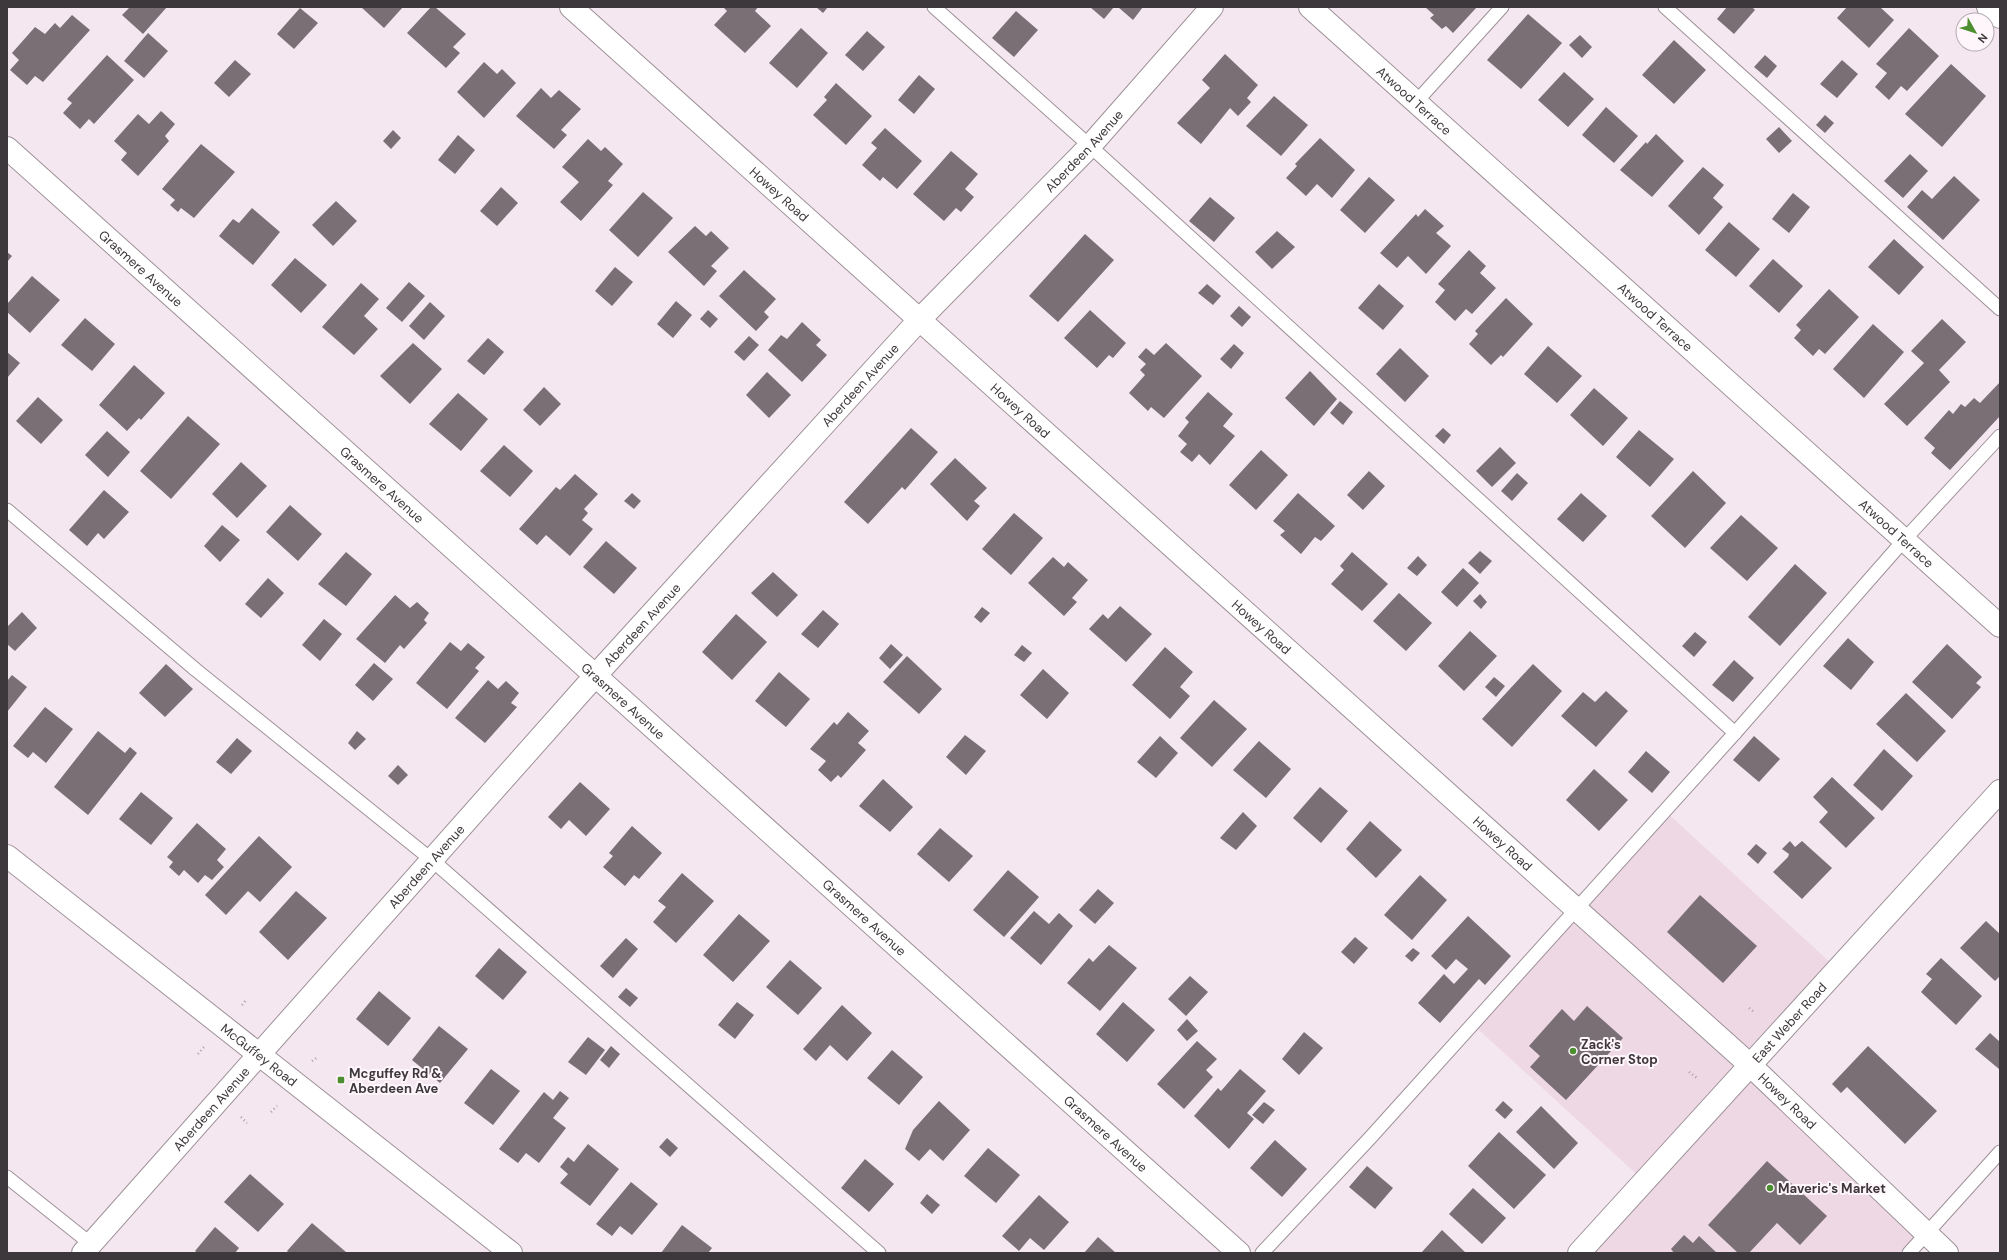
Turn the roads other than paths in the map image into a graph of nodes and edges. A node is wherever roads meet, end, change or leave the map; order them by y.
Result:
1 (571, 7) edge
2 (934, 7) edge
3 (1212, 7) edge
4 (1310, 7) edge
5 (1502, 7) edge
6 (1665, 7) edge
7 (1988, 7) edge
8 (2000, 17) edge
9 (1417, 101) junction
10 (1090, 146) junction
11 (7, 148) edge
12 (2000, 309) edge
13 (920, 319) junction
14 (2000, 436) edge
15 (7, 510) edge
16 (1905, 539) junction
17 (2000, 626) edge
18 (595, 676) junction
19 (1735, 733) junction
20 (2000, 791) edge
21 (7, 856) edge
22 (432, 860) junction
23 (1575, 908) junction
24 (259, 1055) junction
25 (1750, 1065) junction
26 (2000, 1152) edge
27 (7, 1177) edge
28 (1927, 1233) junction
29 (87, 1248) edge
30 (511, 1253) edge
31 (879, 1253) edge
32 (1239, 1253) edge
33 (1262, 1253) edge
34 (1579, 1253) edge
35 (1909, 1253) edge
36 (1947, 1253) edge

1 - 13 street, Howey Road
2 - 10 lane
3 - 10 street, Aberdeen Avenue
4 - 9 street, Atwood Terrace
5 - 9 lane
6 - 12 lane
7 - 8 street
9 - 16 street, Atwood Terrace
10 - 13 street, Aberdeen Avenue
10 - 19 lane
11 - 18 street, Grasmere Avenue
13 - 18 street, Aberdeen Avenue
13 - 23 street, Howey Road
14 - 16 lane
15 - 22 lane
16 - 17 street, Atwood Terrace
16 - 19 lane
18 - 22 street, Aberdeen Avenue
18 - 32 street, Grasmere Avenue
19 - 23 lane
20 - 25 street, East Weber Road
21 - 24 street, McGuffey Road
22 - 24 street, Aberdeen Avenue
22 - 31 lane
23 - 25 street, Howey Road
23 - 33 lane
24 - 29 street, Aberdeen Avenue
24 - 30 street, McGuffey Road
25 - 28 street, Howey Road
25 - 34 street, East Weber Road
26 - 28 lane
27 - 29 lane
28 - 35 lane
28 - 36 street, Howey Road

